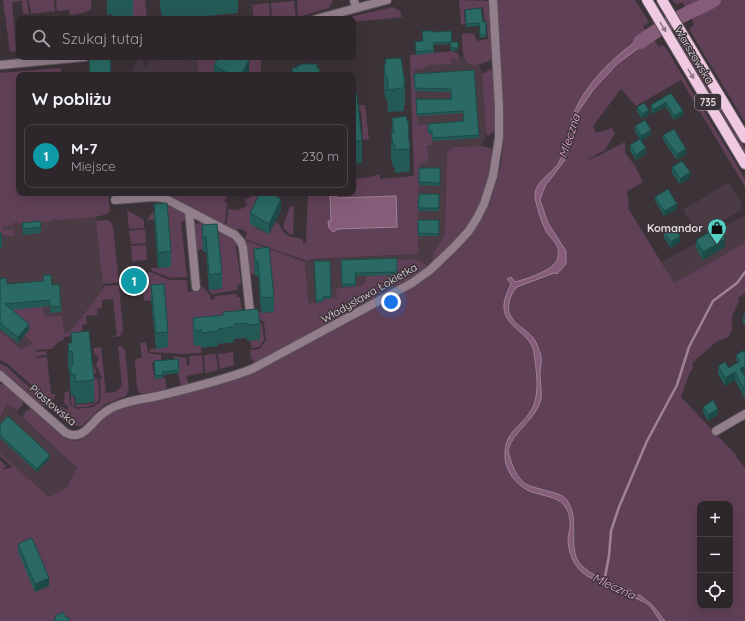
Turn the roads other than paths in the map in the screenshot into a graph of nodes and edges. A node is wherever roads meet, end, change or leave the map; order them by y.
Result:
1 (387, 0) edge
2 (493, 0) edge
3 (646, 0) edge
4 (664, 3) edge
5 (355, 4) edge
6 (324, 16) edge
7 (53, 60) edge
8 (0, 65) edge
9 (745, 138) edge
10 (745, 164) edge
11 (115, 200) dead end
12 (189, 211) junction
13 (196, 287) dead end
14 (250, 312) edge
15 (0, 375) edge
16 (135, 401) joint
17 (745, 414) edge
18 (716, 431) dead end

1 - 5 street
2 - 16 street, Władysława Łokietka
3 -> 10 main road, Warszawska / 735
4 - 9 main road, Warszawska / 735
5 - 6 street
7 - 8 street
11 - 12 street
12 - 13 street
12 - 14 street
15 - 16 street, Piastowska
17 - 18 street

